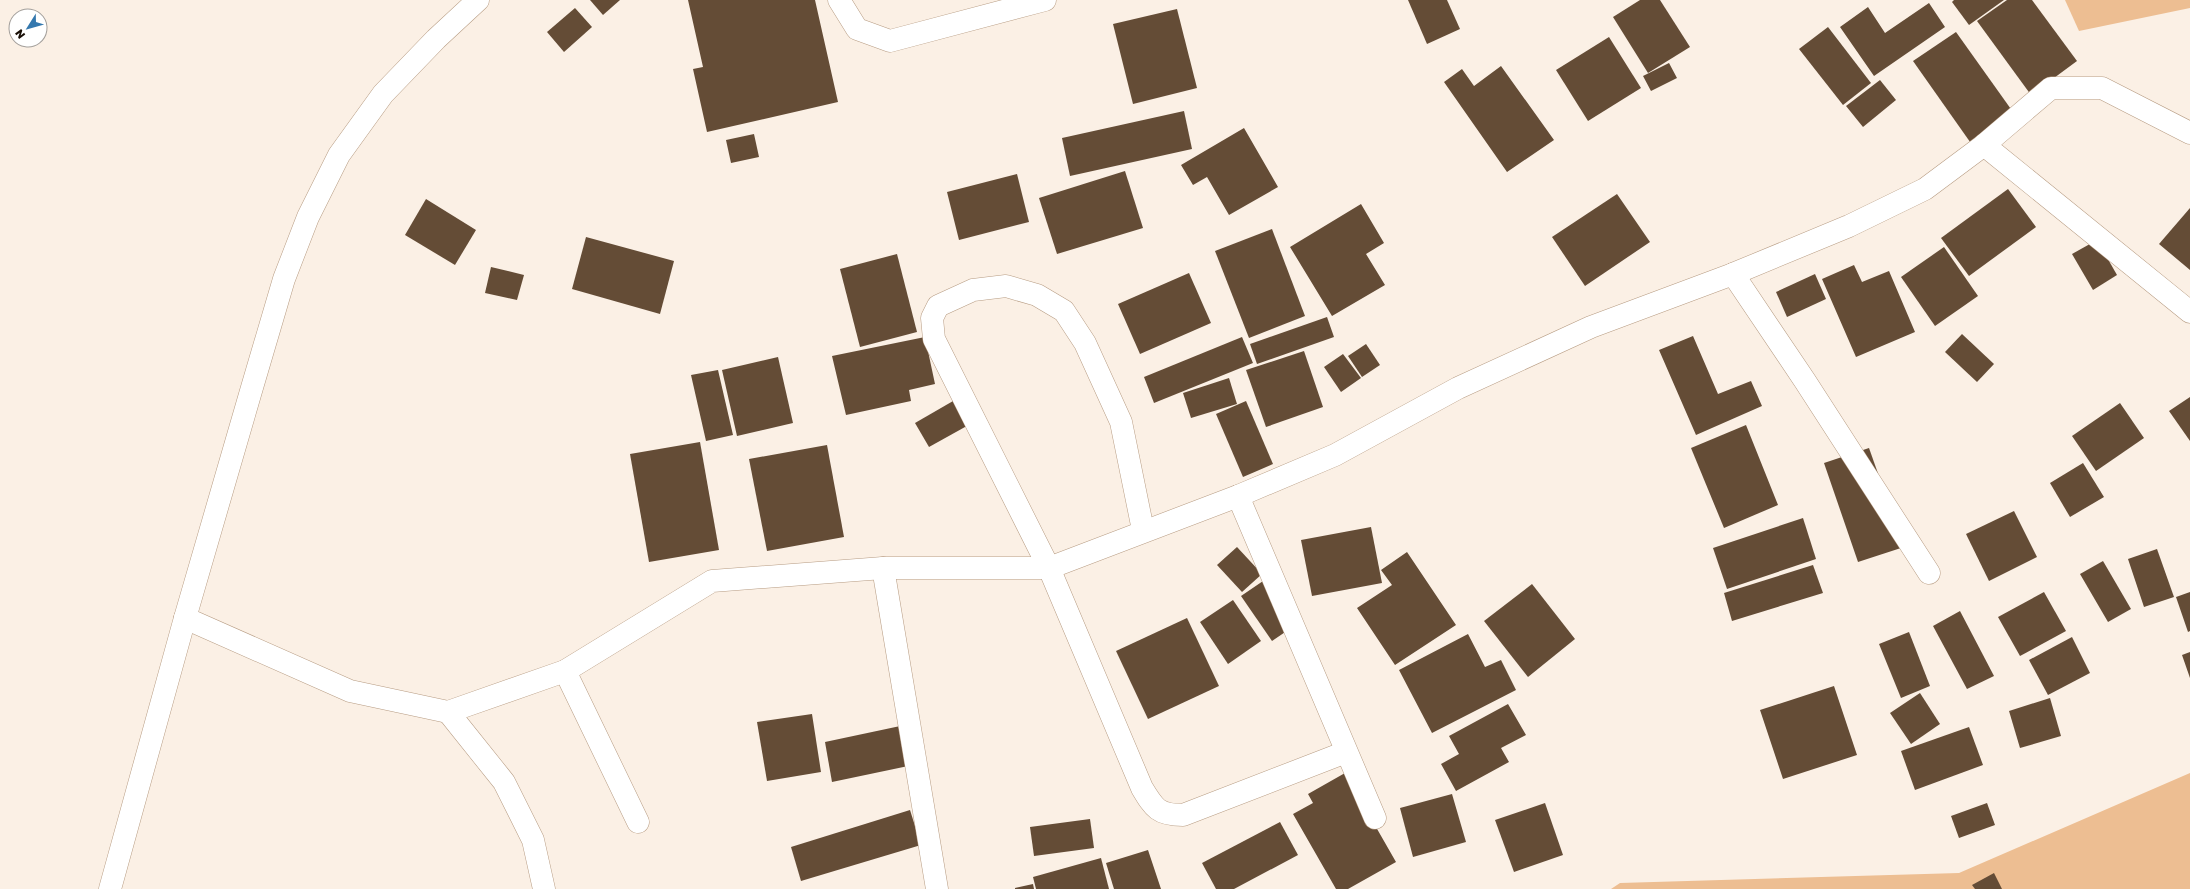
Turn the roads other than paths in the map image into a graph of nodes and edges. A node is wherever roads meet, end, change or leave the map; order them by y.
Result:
1 (478, 0) edge
2 (839, 0) edge
3 (1045, 0) edge
4 (2190, 133) edge
5 (1984, 145) junction
6 (1733, 274) junction
7 (2190, 312) edge
8 (1238, 496) junction
9 (1143, 530) junction
10 (883, 568) junction
11 (1049, 568) junction
12 (1928, 573) dead end
13 (184, 618) junction
14 (565, 671) junction
15 (448, 712) junction
16 (1346, 752) junction
17 (1375, 818) dead end
18 (638, 822) dead end
19 (110, 889) edge
20 (544, 889) edge
21 (937, 889) edge

1 - 13 street
2 - 3 street
4 - 5 street
5 - 6 street
5 - 7 street
6 - 8 street
6 - 12 street
8 - 9 street
8 - 16 street
9 - 11 street
9 - 11 street
10 - 11 street
10 - 14 street
10 - 21 street
11 - 16 street
13 - 15 street
13 - 19 street
14 - 15 street
14 - 18 street
15 - 20 street
16 - 17 street

